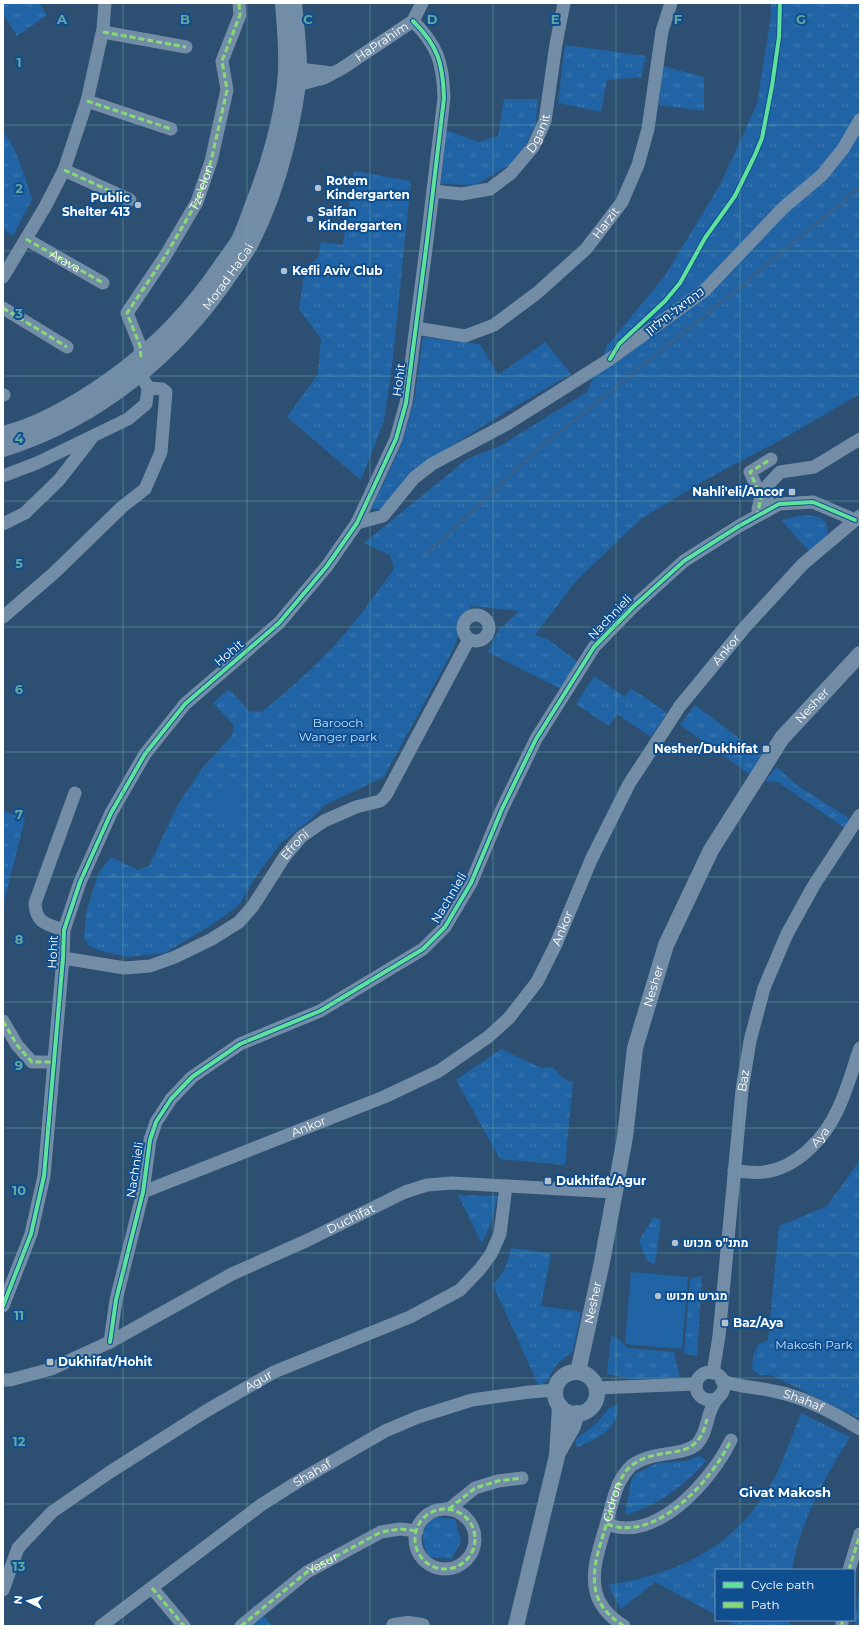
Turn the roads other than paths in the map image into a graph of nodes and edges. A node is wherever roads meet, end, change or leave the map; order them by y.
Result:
1 (105, 3) edge
2 (238, 3) edge
3 (283, 3) edge
4 (294, 3) edge
5 (422, 3) edge
6 (564, 3) edge
7 (671, 3) edge
8 (413, 21) junction
9 (102, 32) junction
10 (186, 47) dead end
11 (294, 75) junction
12 (87, 101) junction
13 (860, 120) edge
14 (172, 129) dead end
15 (64, 170) junction
16 (433, 191) junction
17 (130, 200) dead end
18 (26, 239) junction
19 (3, 277) edge
20 (103, 283) dead end
21 (3, 308) edge
22 (416, 328) junction
23 (67, 347) dead end
24 (141, 357) junction
25 (139, 377) junction
26 (3, 434) edge
27 (93, 436) junction
28 (860, 439) edge
29 (3, 449) edge
30 (771, 460) dead end
31 (3, 476) edge
32 (762, 514) junction
33 (857, 518) edge
34 (3, 524) edge
35 (357, 524) junction
36 (3, 617) edge
37 (469, 639) dead end
38 (860, 654) edge
39 (75, 793) dead end
40 (860, 815) edge
41 (64, 930) junction
42 (63, 958) junction
43 (3, 1021) edge
44 (860, 1048) edge
45 (53, 1062) junction
46 (734, 1171) junction
47 (506, 1186) junction
48 (143, 1192) junction
49 (614, 1192) junction
50 (3, 1306) edge
51 (110, 1342) junction
52 (578, 1372) junction
53 (3, 1380) edge
54 (719, 1386) junction
55 (596, 1388) junction
56 (698, 1390) junction
57 (558, 1398) junction
58 (577, 1413) junction
59 (707, 1419) junction
60 (860, 1429) edge
61 (731, 1440) dead end
62 (557, 1456) junction
63 (522, 1478) dead end
64 (448, 1509) junction
65 (607, 1524) junction
66 (417, 1531) junction
67 (860, 1534) edge
68 (849, 1569) edge
69 (152, 1588) junction
70 (3, 1590) edge
71 (101, 1626) edge
72 (184, 1626) edge
73 (241, 1626) edge
74 (394, 1626) edge
75 (422, 1626) edge
76 (516, 1626) edge
77 (624, 1626) edge

1 - 9 street
2 - 24 street, Tze'elon
3 - 11 street, Morad HaGai
4 - 11 street, Morad HaGai
5 - 8 street, HaPrahim
6 - 16 street, Dganit
7 - 22 street, Harzit
8 - 11 street, HaPrahim
8 - 16 street, Hohit
9 - 10 street
9 - 12 street
11 - 24 street, Morad HaGai
11 - 25 street, Morad HaGai
12 - 14 street
12 - 15 street
13 - 35 street, כרמיאל-חילזון
15 - 17 street
15 - 18 street
16 - 22 street, Hohit
18 - 19 street
18 - 20 street, Arava
21 - 23 street
22 - 35 street, Hohit
24 - 25 street, Morad HaGai
25 - 26 street, Morad HaGai
25 - 27 street
25 - 29 street, Morad HaGai
25 - 36 street
27 - 31 street
27 - 34 street
28 - 32 street
30 - 32 street
32 - 33 street, Nachnieli
32 - 48 street, Nachnieli
33 - 48 street, Ankor
35 - 41 street, Hohit
37 - 42 street, Efroni
38 - 49 street, Nesher
39 - 41 street
40 - 46 street, Baz
41 - 42 street, Hohit
42 - 45 street, Hohit
43 - 45 street
44 - 46 street, Aya
45 - 50 street, Hohit
46 - 54 street, Baz
47 - 49 street, Duchifat
47 - 51 street, Duchifat
47 - 70 street, Agur
48 - 51 street, Nachnieli
49 - 52 street, Nesher
51 - 53 street, Duchifat
52 - 55 street
52 - 57 street
54 - 56 street
54 - 56 street
54 - 59 street, Gidron
54 - 60 street, Shahaf
55 - 56 street
55 - 58 street
56 - 59 street
57 - 58 street
57 - 62 street
57 - 69 street, Shahaf
58 - 62 street
59 - 65 street, Gidron
61 - 65 street
62 - 76 street
63 - 64 street
64 - 66 street
64 - 66 street
65 - 77 street, Gidron
66 - 73 street, Yasur
67 - 68 street
69 - 71 street, Shahaf
69 - 72 street
74 - 75 street

